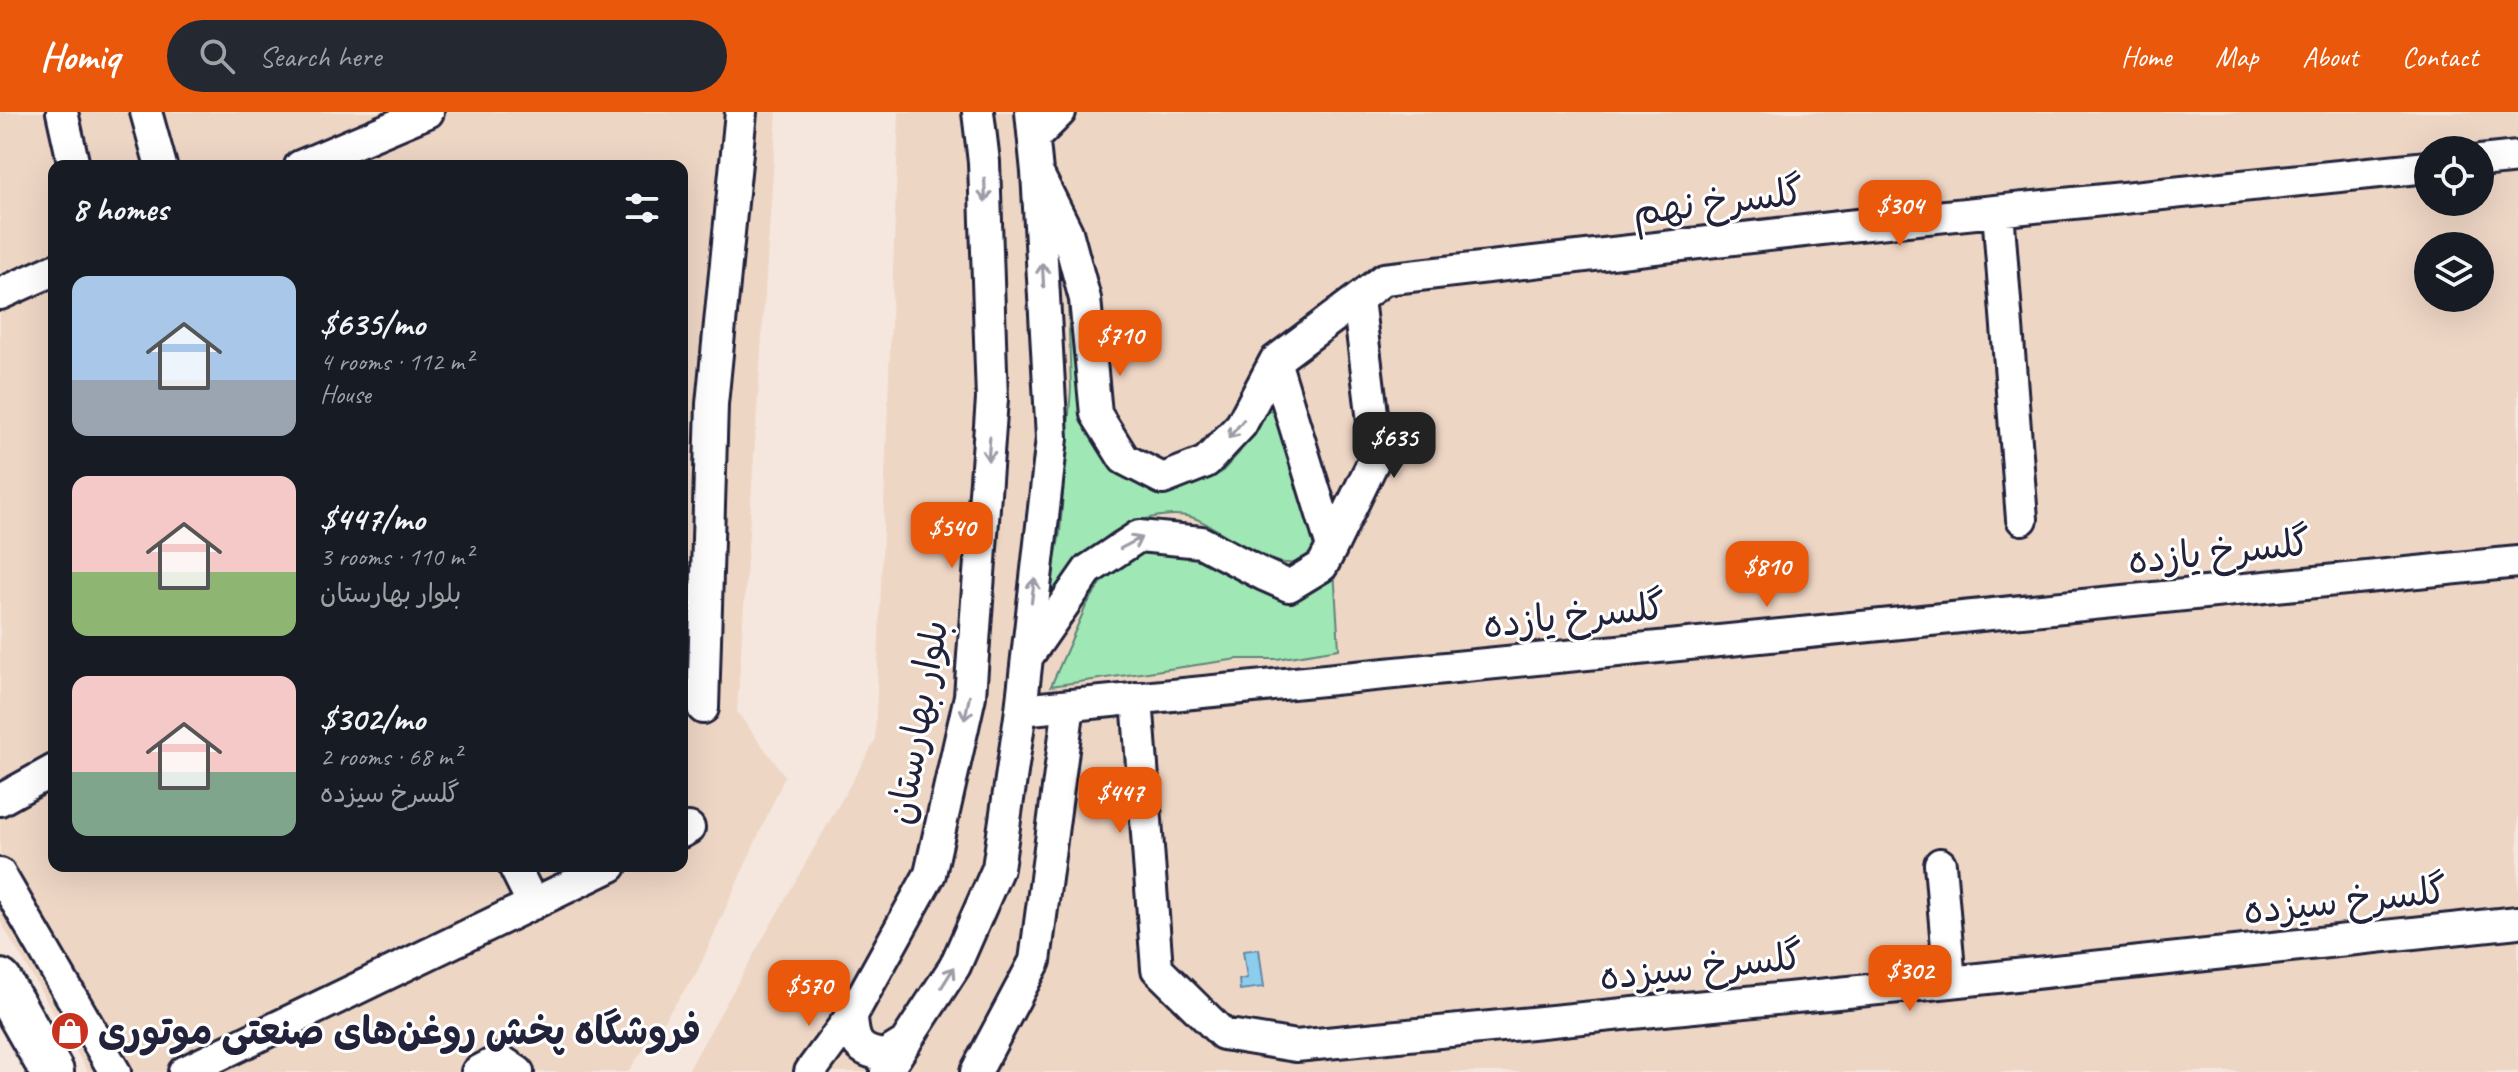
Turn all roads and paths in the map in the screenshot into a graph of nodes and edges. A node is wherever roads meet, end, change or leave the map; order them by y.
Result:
1 (62, 112) edge
2 (146, 112) edge
3 (428, 112) edge
4 (741, 112) edge
5 (978, 112) edge
6 (1060, 112) edge
7 (1033, 125) edge
8 (2518, 157) edge
9 (73, 160) edge
10 (159, 160) edge
11 (314, 160) edge
12 (2494, 160) edge
13 (2414, 168) edge
14 (1037, 172) junction
15 (1998, 211) junction
16 (48, 273) edge
17 (0, 294) edge
18 (1358, 299) junction
19 (1275, 361) junction
20 (2022, 519) dead end
21 (1332, 547) junction
22 (2518, 562) edge
23 (1025, 661) junction
24 (1137, 698) junction
25 (1069, 705) junction
26 (703, 708) dead end
27 (1021, 710) junction
28 (48, 773) edge
29 (0, 800) edge
30 (1940, 864) dead end
31 (517, 872) edge
32 (599, 872) edge
33 (0, 874) edge
34 (533, 904) junction
35 (2518, 922) edge
36 (0, 981) edge
37 (1950, 982) junction
38 (852, 1015) junction
39 (906, 1042) junction
40 (52, 1072) edge
41 (115, 1072) edge
42 (184, 1072) edge
43 (477, 1072) edge
44 (518, 1072) edge
45 (810, 1072) edge
46 (886, 1072) edge
47 (976, 1072) edge

1 - 9 street
2 - 10 street
3 - 11 street
4 - 26 street
5 -> 38 street, بلوار بهارستان
6 - 7 street
7 - 14 street
8 - 12 street
13 - 15 street, گلسرخ نهم
19 -> 14 street
23 -> 14 street
15 - 18 street, گلسرخ نهم
15 - 20 street
16 - 17 street
18 - 19 street, گلسرخ نهم
18 - 21 street
19 - 21 street
23 -> 21 street
22 - 24 street, گلسرخ یازده
23 - 27 street
24 - 25 street, گلسرخ یازده
24 - 37 street, گلسرخ سیزده
25 - 27 street, گلسرخ یازده
25 - 47 street
39 -> 27 street
28 - 29 street
30 - 37 street
31 - 34 street
32 - 34 street
33 - 41 street
34 - 42 street
35 - 37 street, گلسرخ سیزده
36 - 40 highway
38 - 39 street
38 - 45 street, بلوار بهارستان
39 - 46 street
43 - 44 street

